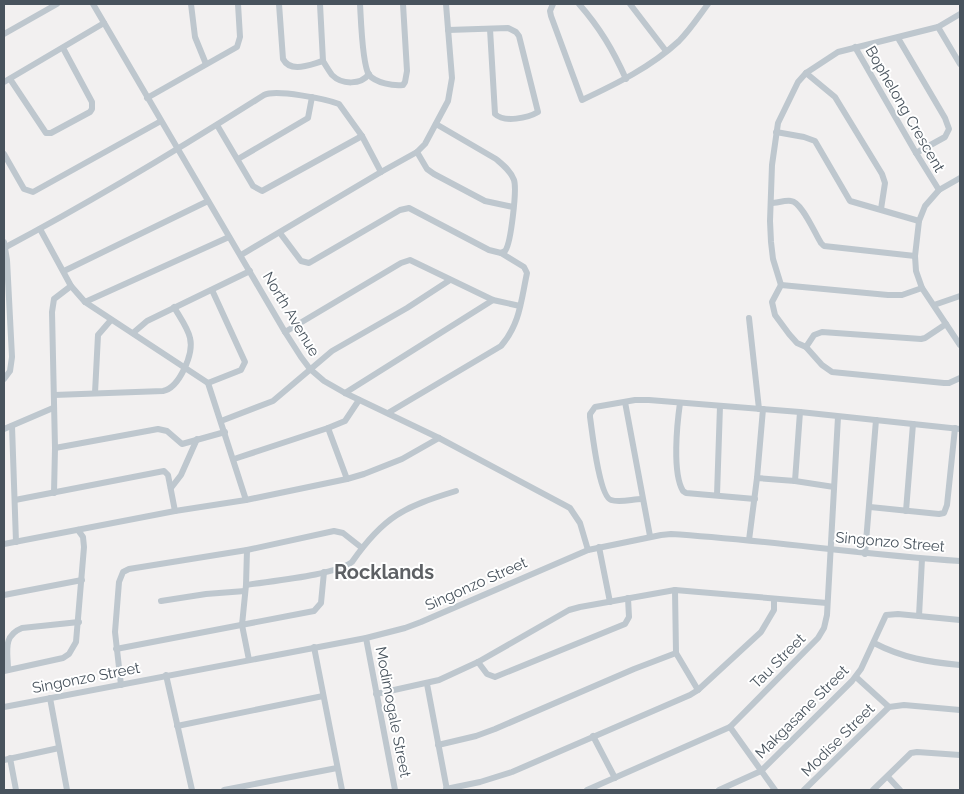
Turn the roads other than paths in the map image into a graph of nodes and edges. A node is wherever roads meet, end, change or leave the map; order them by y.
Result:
1 (56, 4) edge
2 (93, 4) edge
3 (191, 4) edge
4 (238, 4) edge
5 (279, 4) edge
6 (320, 4) edge
7 (360, 4) edge
8 (403, 4) edge
9 (446, 4) edge
10 (553, 4) edge
11 (580, 4) edge
12 (630, 4) edge
13 (707, 4) edge
14 (960, 14) edge
15 (104, 23) junction
16 (938, 27) junction
17 (490, 29) junction
18 (448, 30) junction
19 (4, 34) edge
20 (898, 38) junction
21 (855, 47) junction
22 (63, 48) junction
23 (666, 51) junction
24 (324, 61) junction
25 (206, 64) junction
26 (960, 64) edge
27 (806, 73) junction
28 (369, 74) junction
29 (626, 79) junction
30 (7, 80) edge
31 (312, 97) junction
32 (147, 98) junction
33 (160, 121) junction
34 (436, 124) junction
35 (217, 125) junction
36 (776, 132) junction
37 (362, 136) junction
38 (177, 149) junction
39 (418, 152) junction
40 (916, 153) junction
41 (4, 154) edge
42 (238, 159) junction
43 (381, 172) junction
44 (960, 178) edge
45 (939, 190) junction
46 (208, 201) junction
47 (771, 203) junction
48 (513, 208) junction
49 (881, 209) junction
50 (919, 221) junction
51 (40, 229) junction
52 (280, 233) junction
53 (229, 236) junction
54 (4, 245) edge
55 (500, 253) junction
56 (241, 255) junction
57 (915, 256) junction
58 (64, 271) junction
59 (250, 271) junction
60 (450, 280) junction
61 (781, 285) junction
62 (71, 286) junction
63 (922, 288) junction
64 (212, 290) junction
65 (960, 296) edge
66 (493, 300) junction
67 (85, 302) junction
68 (7, 304) edge
69 (934, 305) junction
70 (520, 306) junction
71 (174, 307) junction
72 (749, 318) dead end
73 (111, 320) junction
74 (946, 324) junction
75 (285, 332) junction
76 (133, 333) junction
77 (960, 345) edge
78 (806, 347) junction
79 (185, 367) junction
80 (310, 369) junction
81 (960, 378) edge
82 (4, 379) edge
83 (208, 382) junction
84 (95, 393) junction
85 (345, 393) junction
86 (54, 395) junction
87 (360, 400) junction
88 (625, 402) junction
89 (680, 403) junction
90 (720, 406) junction
91 (53, 408) junction
92 (761, 409) junction
93 (800, 412) junction
94 (388, 414) junction
95 (838, 417) junction
96 (876, 420) junction
97 (221, 421) junction
98 (913, 424) junction
99 (12, 426) junction
100 (328, 428) junction
101 (4, 429) edge
102 (957, 429) edge
103 (225, 432) junction
104 (439, 438) junction
105 (197, 440) junction
106 (55, 448) junction
107 (234, 459) junction
108 (347, 478) junction
109 (757, 478) junction
110 (796, 480) junction
111 (834, 487) junction
112 (171, 488) junction
113 (456, 490) dead end
114 (54, 493) junction
115 (717, 495) junction
116 (642, 498) junction
117 (755, 499) junction
118 (15, 500) junction
119 (246, 500) junction
120 (870, 507) junction
121 (175, 511) junction
122 (906, 511) junction
123 (78, 530) junction
124 (650, 536) junction
125 (749, 540) junction
126 (16, 542) junction
127 (4, 544) edge
128 (599, 547) junction
129 (362, 548) junction
130 (831, 549) junction
131 (247, 550) junction
132 (588, 550) junction
133 (865, 554) junction
134 (922, 558) junction
135 (960, 561) edge
136 (324, 572) junction
137 (82, 580) junction
138 (246, 588) junction
139 (675, 590) junction
140 (4, 595) edge
141 (628, 598) junction
142 (774, 599) junction
143 (161, 601) dead end
144 (610, 602) junction
145 (827, 603) junction
146 (919, 616) junction
147 (960, 620) edge
148 (79, 622) junction
149 (242, 626) junction
150 (366, 638) junction
151 (874, 643) junction
152 (314, 648) junction
153 (116, 650) junction
154 (676, 653) junction
155 (249, 660) junction
156 (478, 662) junction
157 (960, 665) edge
158 (6, 670) edge
159 (166, 675) junction
160 (856, 677) junction
161 (427, 684) junction
162 (121, 685) junction
163 (698, 690) junction
164 (376, 694) junction
165 (323, 696) junction
166 (50, 698) junction
167 (4, 707) edge
168 (889, 707) junction
169 (960, 710) edge
170 (177, 726) junction
171 (730, 727) junction
172 (593, 736) junction
173 (438, 745) junction
174 (59, 748) junction
175 (960, 755) edge
176 (7, 759) edge
177 (337, 768) junction
178 (761, 771) junction
179 (888, 777) junction
180 (615, 778) junction
181 (16, 790) edge
182 (67, 790) edge
183 (192, 790) edge
184 (224, 790) edge
185 (342, 790) edge
186 (395, 790) edge
187 (446, 790) edge
188 (587, 790) edge
189 (719, 790) edge
190 (775, 790) edge
191 (804, 790) edge
192 (873, 790) edge
193 (900, 790) edge

1 - 19 street
2 - 15 street, North Avenue
3 - 25 street
4 - 25 street
5 - 24 street
6 - 24 street
7 - 28 street
8 - 28 street
9 - 18 street
10 - 29 street
11 - 29 street
12 - 23 street
13 - 23 street
14 - 16 street
15 - 22 street
15 - 32 street, North Avenue
16 - 20 street
16 - 26 street
17 - 17 street
17 - 18 street
18 - 34 street
20 - 21 street
20 - 40 street
21 - 27 street, Bophelong Crescent
21 - 40 street, Bophelong Crescent
22 - 30 street
22 - 30 street
23 - 29 street
24 - 28 street
25 - 32 street
27 - 36 street
27 - 49 street
31 - 35 street
31 - 37 street
31 - 42 street
32 - 33 street, North Avenue
33 - 38 street, North Avenue
33 - 41 street
34 - 39 street
34 - 48 street
35 - 38 street
35 - 42 street
36 - 47 street
36 - 49 street
37 - 42 street
37 - 43 street
38 - 46 street, North Avenue
38 - 51 street
39 - 43 street
39 - 48 street
40 - 45 street, Bophelong Crescent
43 - 52 street
44 - 45 street
45 - 50 street
46 - 53 street, North Avenue
46 - 58 street
47 - 57 street
47 - 61 street
48 - 55 street
49 - 50 street
50 - 57 street
51 - 54 street
51 - 58 street
52 - 55 street
52 - 56 street
53 - 56 street, North Avenue
53 - 67 street
54 - 68 street
55 - 70 street
56 - 59 street, North Avenue
57 - 63 street
58 - 62 street
59 - 64 street
59 - 75 street, North Avenue
60 - 66 street
60 - 75 street
60 - 80 street
61 - 63 street
61 - 78 street
62 - 67 street
62 - 86 street
63 - 69 street
64 - 71 street
64 - 83 street
65 - 69 street
66 - 70 street
66 - 85 street
67 - 73 street
68 - 82 street
69 - 74 street
70 - 94 street
71 - 76 street
71 - 79 street
72 - 92 street
73 - 76 street
73 - 84 street
74 - 77 street
74 - 78 street
75 - 80 street, North Avenue
76 - 79 street
78 - 81 street
79 - 83 street
79 - 84 street
80 - 85 street, North Avenue
80 - 97 street
83 - 97 street
84 - 86 street
85 - 87 street, North Avenue
86 - 91 street
87 - 94 street, North Avenue
87 - 100 street
88 - 89 street
88 - 116 street
88 - 116 street
89 - 90 street
89 - 115 street
90 - 92 street
90 - 115 street
91 - 99 street
91 - 106 street
92 - 93 street
92 - 109 street
93 - 95 street
93 - 110 street
94 - 104 street, North Avenue
95 - 96 street
95 - 111 street, Tau Street
96 - 98 street
96 - 120 street
97 - 103 street
98 - 102 street
98 - 122 street
99 - 101 street
99 - 118 street
100 - 107 street
100 - 108 street
102 - 122 street
103 - 105 street
103 - 107 street
104 - 108 street
104 - 132 street, North Avenue
105 - 106 street
105 - 112 street
106 - 114 street
107 - 119 street
108 - 119 street
109 - 110 street
109 - 117 street
110 - 111 street
111 - 130 street, Tau Street
112 - 114 street
112 - 121 street
113 - 129 street
114 - 118 street
115 - 117 street
116 - 124 street
117 - 125 street
118 - 126 street
119 - 121 street
120 - 122 street
120 - 133 street
121 - 123 street
123 - 126 street
123 - 137 street
124 - 125 street, Singonzo Street
124 - 128 street, Singonzo Street
125 - 130 street, Singonzo Street
126 - 127 street
128 - 132 street, Singonzo Street
128 - 144 street
129 - 131 street
129 - 136 street
130 - 133 street, Singonzo Street
130 - 145 street, Tau Street
131 - 138 street
131 - 153 street
132 - 150 street, Singonzo Street
133 - 134 street, Singonzo Street
134 - 135 street, Singonzo Street
134 - 146 street
136 - 138 street
136 - 149 street
137 - 140 street
137 - 148 street
138 - 143 street
138 - 149 street
139 - 141 street
139 - 142 street
139 - 154 street
141 - 144 street
141 - 156 street
142 - 145 street
142 - 163 street
144 - 156 street
145 - 171 street, Tau Street
146 - 147 street, Makgasane Street
146 - 151 street, Makgasane Street
148 - 158 street
148 - 158 street
149 - 153 street
149 - 155 street
150 - 152 street, Singonzo Street
150 - 164 street, Modimogale Street
151 - 157 street
151 - 160 street, Makgasane Street
152 - 155 street, Singonzo Street
152 - 165 street
153 - 162 street
154 - 163 street
154 - 173 street
155 - 159 street, Singonzo Street
156 - 161 street
159 - 162 street, Singonzo Street
159 - 170 street
160 - 168 street
160 - 178 street, Makgasane Street
161 - 164 street
161 - 173 street
162 - 166 street, Singonzo Street
163 - 172 street
164 - 186 street, Modimogale Street
165 - 170 street
165 - 177 street
166 - 167 street, Singonzo Street
166 - 174 street
168 - 169 street
168 - 191 street, Modise Street
170 - 183 street
171 - 178 street
171 - 180 street, Tau Street
172 - 180 street
172 - 187 street
173 - 187 street
174 - 176 street
174 - 182 street
175 - 179 street
176 - 181 street
177 - 184 street
177 - 185 street
178 - 189 street, Makgasane Street
178 - 190 street
179 - 192 street
179 - 193 street
180 - 188 street, Tau Street

